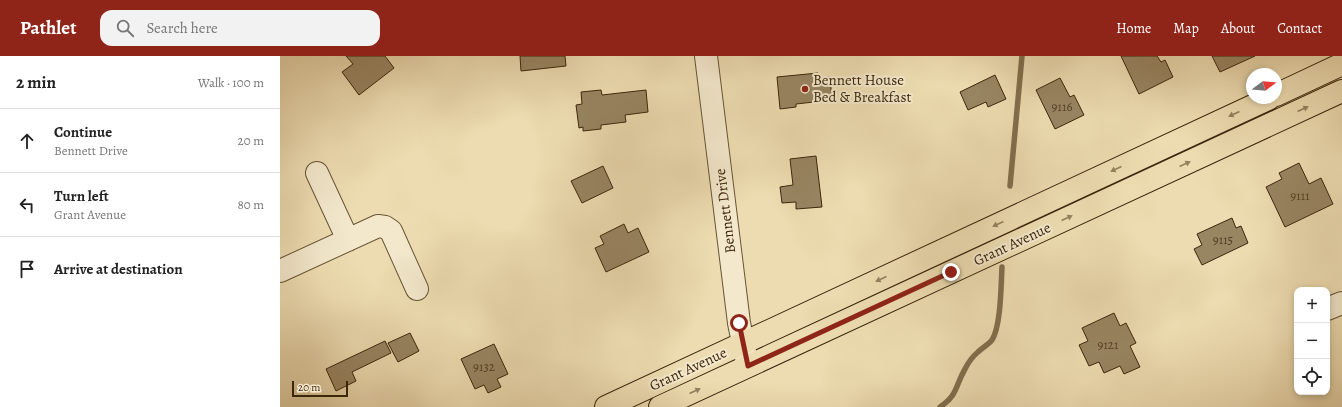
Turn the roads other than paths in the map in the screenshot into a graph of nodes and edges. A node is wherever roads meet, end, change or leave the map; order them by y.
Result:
1 (706, 56) edge
2 (1342, 64) edge
3 (1342, 91) edge
4 (1282, 92) edge
5 (1257, 104) edge
6 (317, 173) dead end
7 (348, 240) junction
8 (280, 271) edge
9 (416, 289) dead end
10 (1342, 303) edge
11 (1330, 307) edge
12 (743, 343) junction
13 (748, 366) junction
14 (606, 407) edge
15 (660, 407) edge

1 - 12 street, Bennett Drive
2 - 4 main road
13 -> 3 main road, Grant Avenue
5 -> 12 main road, Grant Avenue
6 - 7 street
7 - 8 street
7 - 9 street
10 - 11 street
12 - 13 street, Bennett Drive
12 - 14 main road, Grant Avenue
15 -> 13 main road, Grant Avenue

